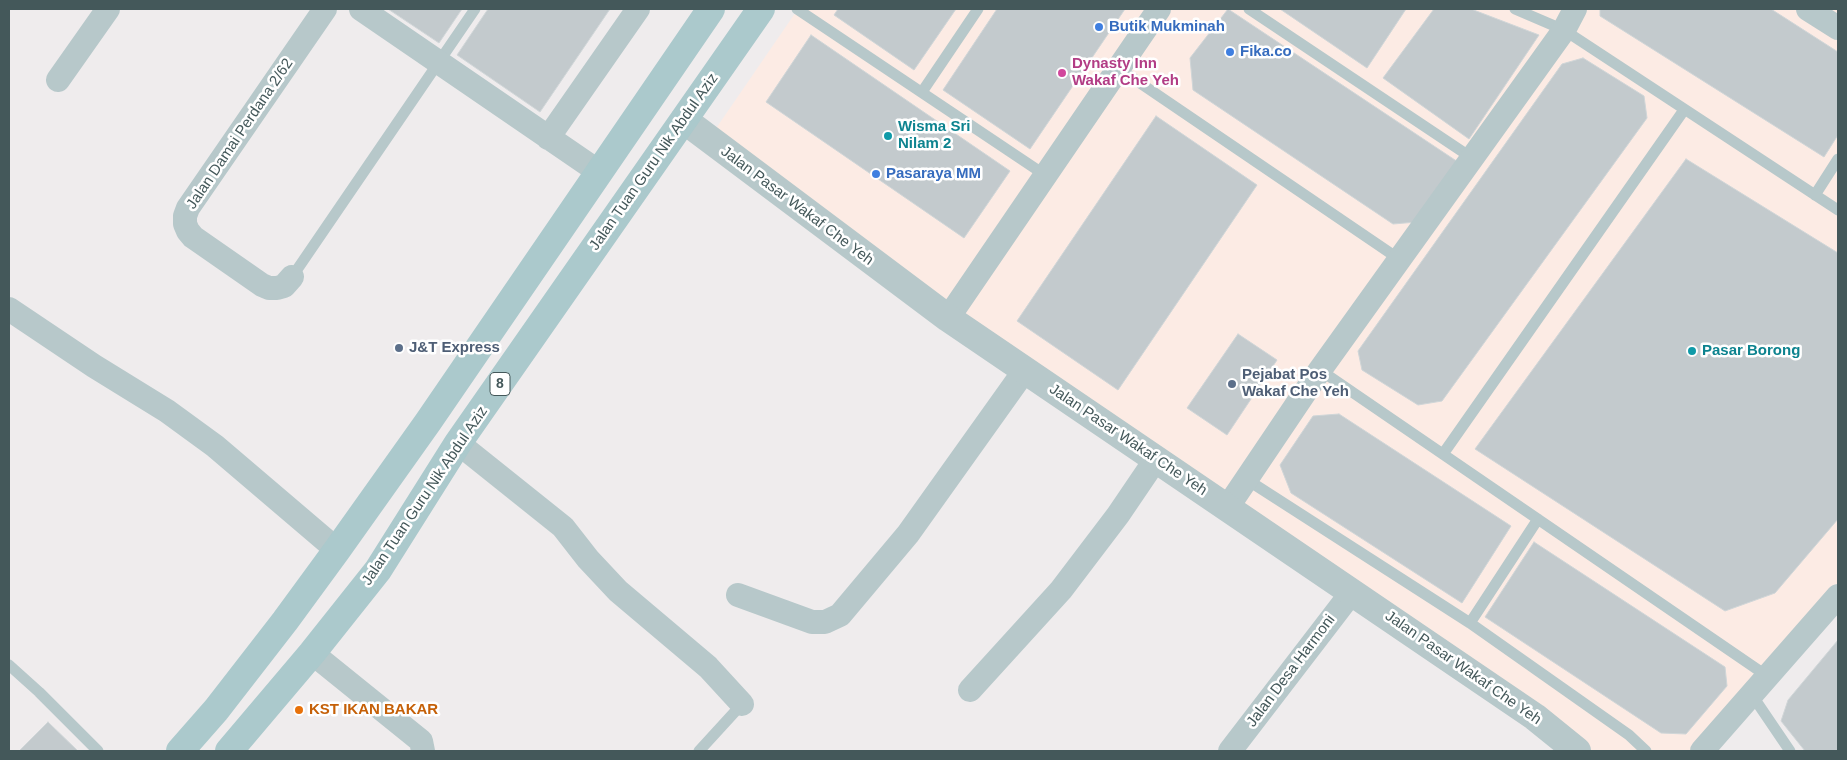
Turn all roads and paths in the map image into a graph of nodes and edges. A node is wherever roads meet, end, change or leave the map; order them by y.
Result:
1 (108, 9) edge
2 (325, 9) edge
3 (361, 9) edge
4 (475, 9) edge
5 (638, 9) edge
6 (711, 9) edge
7 (761, 9) edge
8 (797, 9) edge
9 (978, 9) edge
10 (1159, 9) edge
11 (1249, 9) edge
12 (1515, 9) edge
13 (1575, 9) edge
14 (1808, 9) edge
15 (1834, 22) edge
16 (1564, 30) junction
17 (439, 62) junction
18 (1118, 68) junction
19 (58, 80) dead end
20 (922, 92) junction
21 (1684, 110) junction
22 (684, 120) junction
23 (548, 138) junction
24 (1472, 158) junction
25 (1838, 159) edge
26 (599, 172) junction
27 (1045, 175) junction
28 (1815, 195) junction
29 (1838, 210) edge
30 (1400, 259) junction
31 (292, 277) joint
32 (9, 309) edge
33 (948, 318) junction
34 (1025, 370) junction
35 (1320, 370) junction
36 (458, 444) junction
37 (1443, 454) junction
38 (1156, 459) junction
39 (1246, 479) junction
40 (1227, 508) junction
41 (1538, 519) junction
42 (337, 550) junction
43 (1352, 592) junction
44 (738, 595) dead end
45 (1838, 596) edge
46 (1470, 623) junction
47 (312, 654) junction
48 (9, 665) edge
49 (1767, 676) junction
50 (970, 690) dead end
51 (1752, 695) junction
52 (742, 704) joint
53 (98, 751) edge
54 (180, 751) edge
55 (229, 751) edge
56 (422, 751) edge
57 (699, 751) edge
58 (1230, 751) edge
59 (1577, 751) edge
60 (1646, 751) edge
61 (1702, 751) edge
62 (1790, 751) edge

1 - 19 street
2 - 31 street, Jalan Damai Perdana 2/62
3 - 17 street
4 - 17 lane
5 - 23 street
6 - 26 main road
7 - 22 main road, Jalan Tuan Guru Nik Abdul Aziz / 8
8 - 20 lane
9 - 20 lane
10 - 18 street
11 - 24 lane
12 - 16 lane
13 - 16 street
14 - 15 street
16 - 21 lane
16 - 24 street
17 - 23 street
17 - 31 lane
18 - 27 street
18 - 30 lane
20 - 27 lane
21 - 28 lane
21 - 37 lane
22 - 33 street, Jalan Pasar Wakaf Che Yeh
22 - 36 main road, Jalan Tuan Guru Nik Abdul Aziz / 8
23 - 26 street
24 - 30 street
25 - 28 lane
26 - 42 main road
27 - 33 street
28 - 29 lane
30 - 35 street
32 - 42 street
33 - 34 street, Jalan Pasar Wakaf Che Yeh
34 - 38 street, Jalan Pasar Wakaf Che Yeh
34 - 44 street
35 - 37 lane
35 - 39 street
36 - 47 main road, Jalan Tuan Guru Nik Abdul Aziz / 8
36 - 52 street
37 - 41 lane
38 - 40 street, Jalan Pasar Wakaf Che Yeh
38 - 50 street
39 - 40 street
39 - 46 lane
40 - 43 street, Jalan Pasar Wakaf Che Yeh
41 - 46 lane
41 - 49 lane
42 - 54 main road
43 - 58 street, Jalan Desa Harmoni
43 - 59 street, Jalan Pasar Wakaf Che Yeh
45 - 49 street
46 - 60 lane
47 - 55 main road, Jalan Tuan Guru Nik Abdul Aziz / 8
47 - 56 street
48 - 53 lane
49 - 51 street
51 - 61 street
51 - 62 lane
52 - 57 lane

